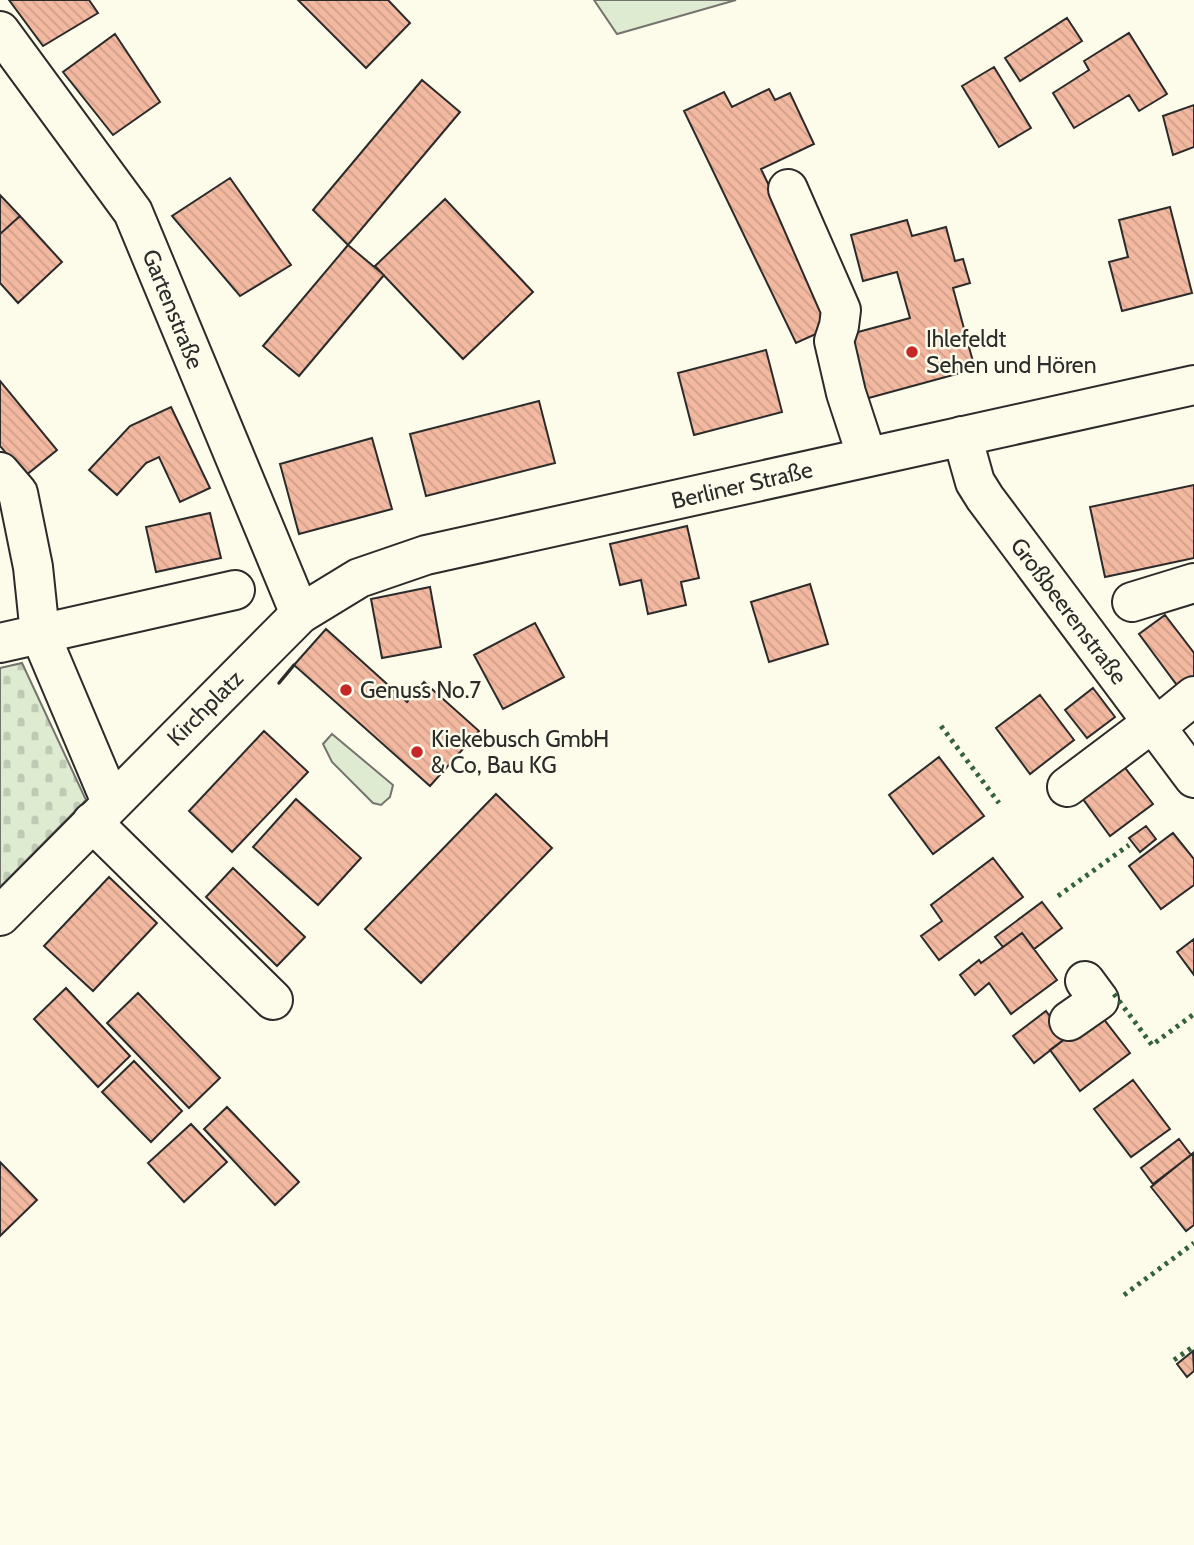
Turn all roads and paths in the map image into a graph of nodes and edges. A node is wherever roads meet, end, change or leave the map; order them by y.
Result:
1 (0, 31) edge
2 (788, 189) dead end
3 (1194, 385) edge
4 (962, 436) junction
5 (867, 457) junction
6 (0, 472) edge
7 (1194, 583) edge
8 (235, 590) dead end
9 (1132, 603) dead end
10 (300, 614) junction
11 (40, 634) junction
12 (0, 643) edge
13 (1194, 696) edge
14 (1154, 725) junction
15 (1194, 778) edge
16 (1067, 787) dead end
17 (102, 812) junction
18 (0, 916) edge
19 (1086, 981) dead end
20 (273, 1000) dead end
21 (1069, 1021) dead end

1 - 10 street, Gartenstraße
2 - 5 street
3 - 4 street, Berliner Straße
4 - 5 street, Berliner Straße
4 - 14 street, Großbeerenstraße
5 - 10 street, Berliner Straße
6 - 11 street
7 - 9 street
8 - 11 street
10 - 17 street, Kirchplatz
11 - 12 street
11 - 17 street
13 - 14 street
14 - 15 street, Großbeerenstraße
14 - 16 street
17 - 18 street, Kirchplatz
17 - 20 street
19 - 21 street

